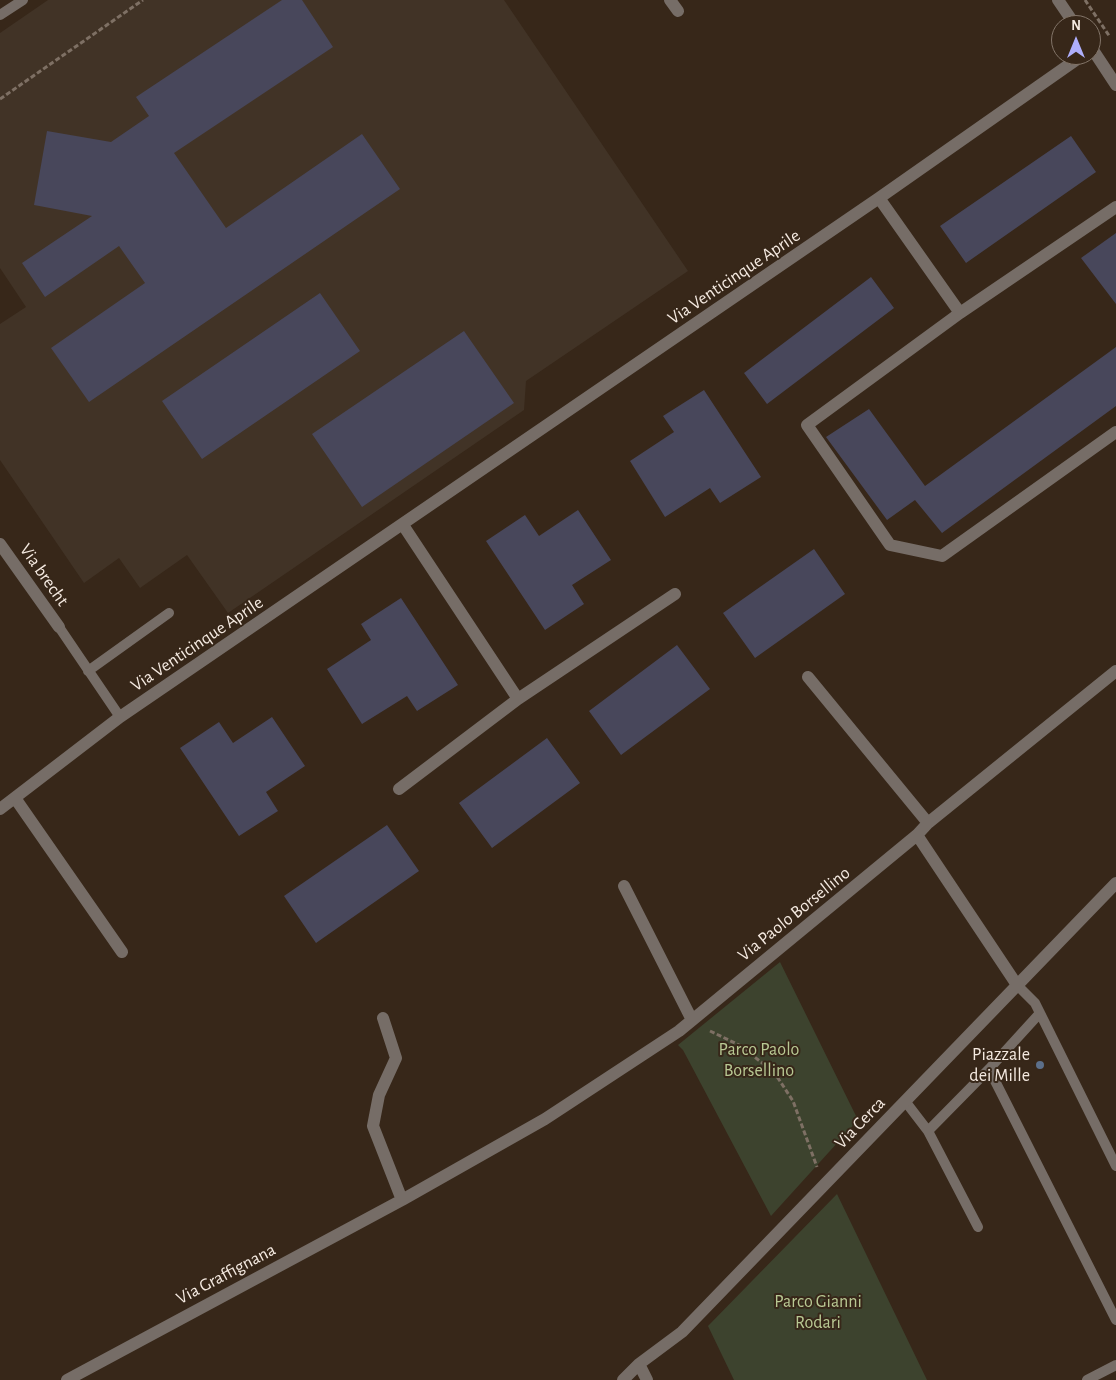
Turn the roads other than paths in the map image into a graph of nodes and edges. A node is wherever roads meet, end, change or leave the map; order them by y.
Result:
1 (23, 0) edge
2 (670, 0) edge
3 (1058, 0) edge
4 (678, 11) dead end
5 (0, 15) edge
6 (1069, 15) edge
7 (1068, 65) edge
8 (1101, 65) edge
9 (1116, 85) edge
10 (879, 198) junction
11 (1116, 207) edge
12 (960, 313) junction
13 (1116, 432) edge
14 (403, 525) junction
15 (0, 544) edge
16 (675, 594) dead end
17 (169, 613) dead end
18 (59, 627) joint
19 (88, 671) junction
20 (1116, 672) edge
21 (808, 677) dead end
22 (518, 699) junction
23 (120, 717) junction
24 (399, 789) dead end
25 (15, 798) junction
26 (0, 809) edge
27 (928, 823) junction
28 (917, 835) junction
29 (1116, 883) edge
30 (624, 886) dead end
31 (122, 952) dead end
32 (1017, 985) junction
33 (1040, 1012) junction
34 (383, 1018) dead end
35 (692, 1020) junction
36 (989, 1069) junction
37 (905, 1101) junction
38 (545, 1119) joint
39 (928, 1131) junction
40 (1116, 1166) edge
41 (402, 1200) junction
42 (978, 1227) dead end
43 (1116, 1320) edge
44 (639, 1364) junction
45 (1116, 1365) edge
46 (67, 1380) edge
47 (623, 1380) edge
48 (647, 1380) edge
49 (1087, 1380) edge

1 - 5 lane
2 - 4 street
3 - 6 street
7 - 10 street, Via Venticinque Aprile
8 - 9 street
10 - 12 street
10 - 14 street, Via Venticinque Aprile
11 - 12 street
12 - 13 street
14 - 22 street
14 - 23 street, Via Venticinque Aprile
15 - 18 street, Via brecht
16 - 22 street
17 - 19 lane
18 - 19 lane
19 - 23 lane
20 - 27 street, Via Paolo Borsellino
21 - 27 street
22 - 24 street
23 - 25 street, Via Venticinque Aprile
25 - 26 street, Via Venticinque Aprile
25 - 31 street
27 - 28 street, Via Paolo Borsellino
28 - 32 street
28 - 35 street, Via Paolo Borsellino
29 - 32 street, Via Cerca
30 - 35 street
32 - 33 lane
32 - 37 street, Via Cerca
33 - 36 lane
33 - 40 lane
34 - 41 street
35 - 38 street, Via Paolo Borsellino
36 - 39 lane
36 - 43 lane
37 - 39 lane
37 - 44 street, Via Cerca
38 - 41 street, Via Graffignana
39 - 42 lane
41 - 46 street, Via Graffignana
44 - 47 street, Via Cerca
44 - 48 street
45 - 49 lane

